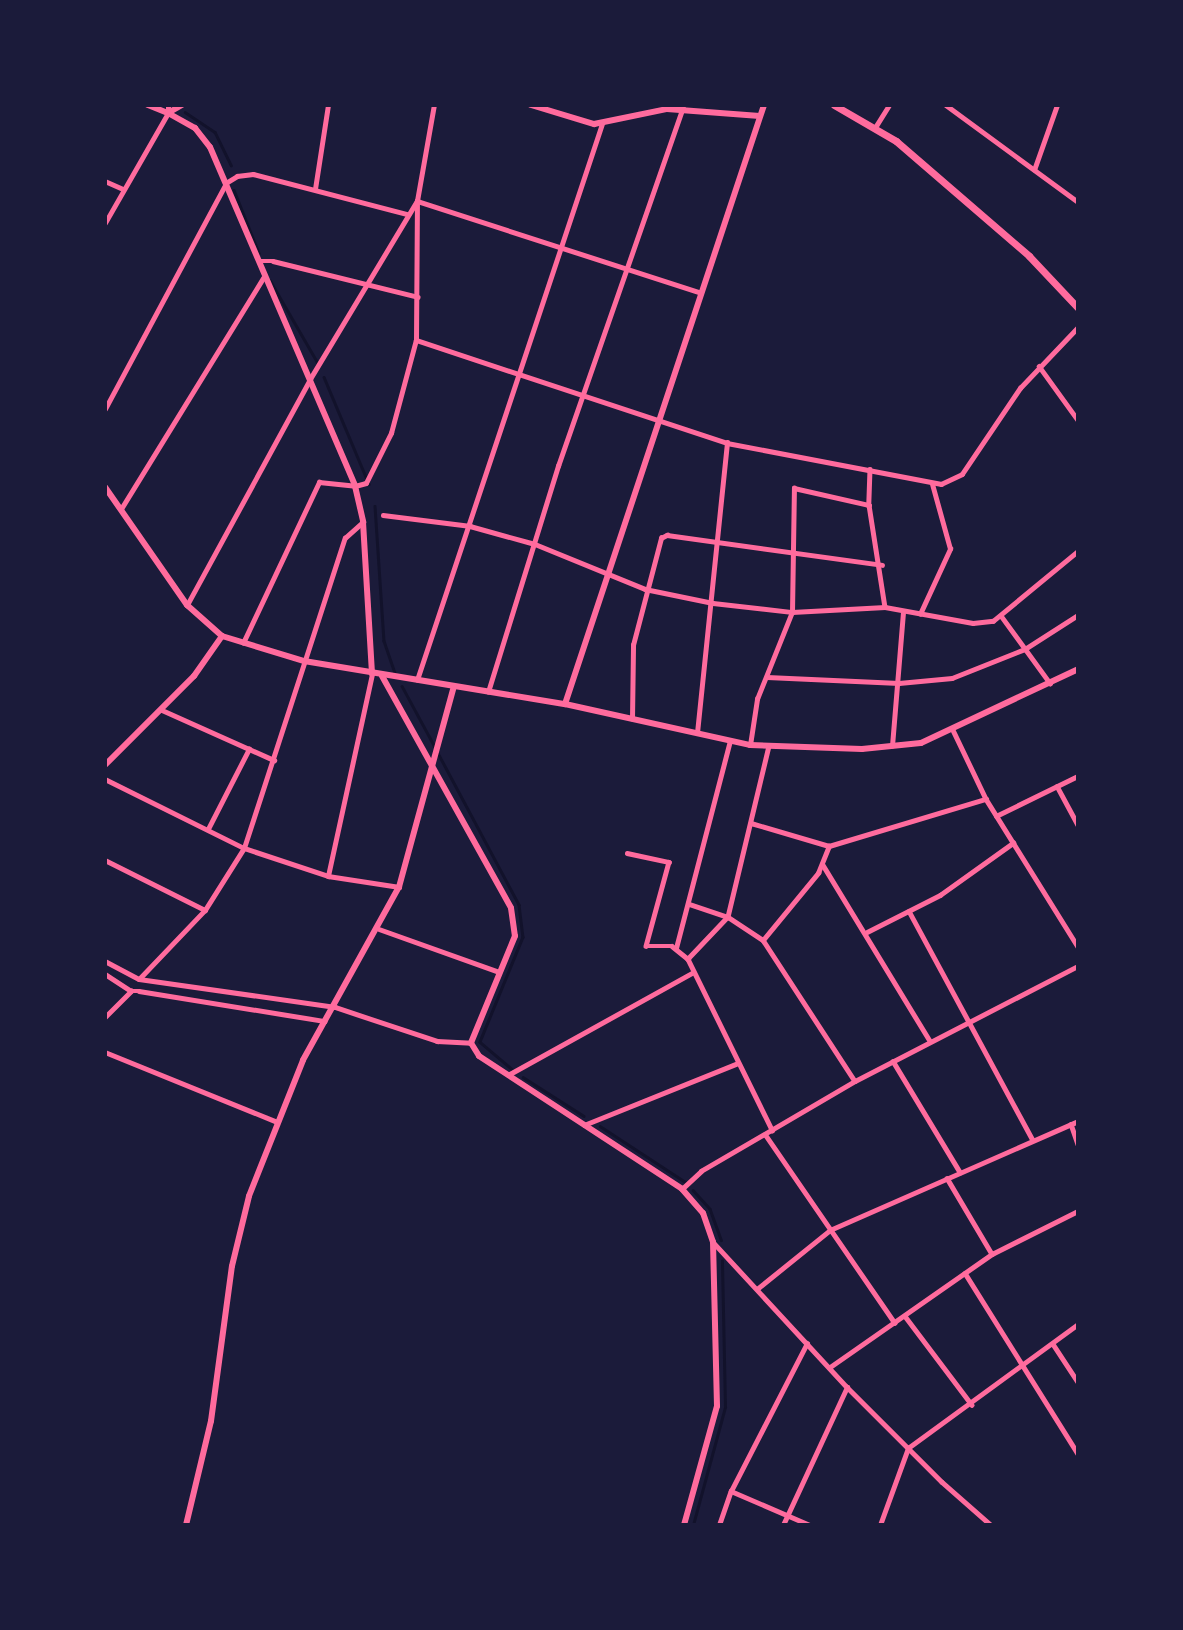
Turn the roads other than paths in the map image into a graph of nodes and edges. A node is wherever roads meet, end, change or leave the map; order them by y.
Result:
1 (148, 105) edge
2 (182, 105) edge
3 (328, 105) edge
4 (434, 105) edge
5 (531, 105) edge
6 (764, 105) edge
7 (834, 105) edge
8 (889, 105) edge
9 (946, 105) edge
10 (1057, 105) edge
11 (683, 108) junction
12 (168, 109) edge
13 (760, 116) junction
14 (602, 124) junction
15 (876, 126) junction
16 (1034, 170) junction
17 (105, 181) edge
18 (226, 183) junction
19 (123, 189) junction
20 (315, 189) junction
21 (417, 201) junction
22 (1078, 202) edge
23 (407, 214) junction
24 (105, 223) edge
25 (562, 249) junction
26 (258, 261) junction
27 (627, 267) junction
28 (263, 278) junction
29 (367, 285) junction
30 (699, 292) junction
31 (418, 297) junction
32 (1078, 308) edge
33 (1078, 327) edge
34 (416, 340) junction
35 (1039, 366) junction
36 (521, 374) junction
37 (310, 379) junction
38 (586, 394) junction
39 (105, 409) edge
40 (657, 418) junction
41 (1078, 420) edge
42 (727, 443) junction
43 (870, 469) junction
44 (932, 483) junction
45 (355, 486) junction
46 (105, 487) edge
47 (869, 505) junction
48 (121, 509) junction
49 (383, 515) dead end
50 (363, 522) junction
51 (470, 526) junction
52 (718, 542) junction
53 (535, 544) junction
54 (1078, 551) edge
55 (792, 552) junction
56 (882, 565) junction
57 (607, 573) junction
58 (645, 589) junction
59 (713, 603) junction
60 (187, 605) junction
61 (886, 607) junction
62 (904, 611) junction
63 (792, 612) junction
64 (919, 614) junction
65 (1078, 615) edge
66 (1002, 617) junction
67 (222, 636) junction
68 (242, 644) junction
69 (1026, 649) junction
70 (304, 661) junction
71 (1078, 669) edge
72 (372, 674) junction
73 (382, 676) junction
74 (767, 677) junction
75 (417, 681) junction
76 (896, 683) junction
77 (1050, 683) junction
78 (454, 686) junction
79 (488, 691) junction
80 (565, 704) junction
81 (162, 710) junction
82 (632, 719) junction
83 (953, 730) junction
84 (697, 734) junction
85 (730, 741) junction
86 (750, 745) junction
87 (769, 746) junction
88 (892, 746) junction
89 (249, 749) junction
90 (274, 760) junction
91 (105, 765) edge
92 (433, 768) junction
93 (1078, 776) edge
94 (105, 779) edge
95 (1057, 786) junction
96 (986, 799) junction
97 (996, 816) junction
98 (751, 822) junction
99 (1078, 825) edge
100 (208, 829) junction
101 (1013, 843) junction
102 (829, 846) junction
103 (244, 848) junction
104 (626, 853) dead end
105 (105, 860) edge
106 (823, 865) junction
107 (328, 876) junction
108 (399, 887) junction
109 (689, 904) junction
110 (205, 910) junction
111 (909, 911) junction
112 (727, 917) junction
113 (379, 929) junction
114 (867, 932) junction
115 (763, 940) junction
116 (1078, 947) edge
117 (676, 948) junction
118 (688, 959) junction
119 (105, 961) edge
120 (1078, 965) edge
121 (499, 972) junction
122 (692, 973) junction
123 (105, 974) edge
124 (139, 979) junction
125 (131, 991) junction
126 (335, 1007) junction
127 (105, 1017) edge
128 (970, 1020) junction
129 (325, 1021) junction
130 (930, 1041) junction
131 (471, 1043) junction
132 (105, 1052) edge
133 (893, 1061) junction
134 (736, 1064) junction
135 (507, 1076) junction
136 (855, 1081) junction
137 (1078, 1121) edge
138 (277, 1122) junction
139 (1071, 1124) junction
140 (583, 1125) junction
141 (772, 1130) junction
142 (765, 1134) junction
143 (1033, 1140) junction
144 (1078, 1144) edge
145 (960, 1172) junction
146 (947, 1178) junction
147 (682, 1189) junction
148 (1078, 1211) edge
149 (830, 1230) junction
150 (713, 1242) junction
151 (992, 1254) junction
152 (965, 1273) junction
153 (757, 1289) junction
154 (905, 1316) junction
155 (895, 1323) junction
156 (1078, 1324) edge
157 (807, 1343) junction
158 (1053, 1344) junction
159 (830, 1367) junction
160 (1020, 1367) junction
161 (1078, 1382) edge
162 (847, 1387) junction
163 (972, 1405) junction
164 (1078, 1444) edge
165 (908, 1448) junction
166 (1073, 1448) junction
167 (1078, 1454) edge
168 (731, 1491) junction
169 (786, 1513) junction
170 (186, 1525) edge
171 (684, 1525) edge
172 (719, 1525) edge
173 (783, 1525) edge
174 (810, 1525) edge
175 (880, 1525) edge
176 (991, 1525) edge

1 - 12 street
2 - 12 street
3 - 20 street
4 - 21 street
5 - 14 street
6 - 13 street
7 - 15 main road
8 - 15 street
9 - 16 street
10 - 16 street
11 - 13 street
11 - 14 street
11 - 27 street
12 - 18 street
12 - 19 street
13 - 30 street
14 - 25 street
15 - 32 main road
16 - 22 street
17 - 19 street
18 - 20 street
18 - 26 street
18 - 39 street
19 - 24 street
20 - 23 street
21 - 23 street
21 - 25 street
21 - 31 street
23 - 29 street
25 - 27 street
25 - 36 street
26 - 28 street
26 - 29 street
27 - 30 street
27 - 38 street
28 - 37 street
28 - 48 street
29 - 31 street
29 - 37 street
30 - 40 street
31 - 34 street
33 - 35 street
34 - 36 street
34 - 45 street
35 - 41 street
35 - 44 street
36 - 38 street
36 - 51 street
37 - 45 street
37 - 60 street
38 - 40 street
38 - 53 street
40 - 42 street
40 - 57 street
42 - 43 street
42 - 52 street
43 - 44 street
43 - 47 street
44 - 64 street
45 - 50 street
45 - 68 street
46 - 48 street
47 - 55 street
47 - 56 street
48 - 60 street
49 - 51 street
50 - 70 street
50 - 72 street
51 - 53 street
51 - 75 street
52 - 55 street
52 - 58 street
52 - 59 street
53 - 57 street
53 - 79 street
54 - 66 street
55 - 56 street
55 - 63 street
56 - 61 street
57 - 58 street
57 - 80 street
58 - 59 street
58 - 82 street
59 - 63 street
59 - 84 street
60 - 67 street
61 - 62 street
61 - 63 street
62 - 64 street
62 - 76 street
63 - 74 street
64 - 66 street
65 - 69 street
66 - 69 street
67 - 68 street
67 - 81 street
68 - 70 street
69 - 76 street
69 - 77 street
70 - 72 street
70 - 90 street
71 - 77 street
72 - 73 street
72 - 107 street
73 - 75 street
73 - 92 street
74 - 76 street
74 - 86 street
75 - 78 street
76 - 88 street
77 - 83 street
78 - 79 street
78 - 92 street
79 - 80 street
80 - 82 street
81 - 89 street
81 - 91 street
82 - 84 street
83 - 88 street
83 - 96 street
84 - 85 street
85 - 86 street
85 - 109 street
86 - 87 street
87 - 88 street
87 - 98 street
89 - 90 street
89 - 100 street
90 - 103 street
92 - 108 street
92 - 121 street
93 - 95 street
94 - 100 street
95 - 97 street
95 - 99 street
96 - 97 street
96 - 102 street
97 - 101 street
98 - 102 street
98 - 112 street
100 - 103 street
101 - 111 street
101 - 116 street
102 - 106 street
103 - 107 street
103 - 110 street
104 - 117 street
105 - 110 street
106 - 114 street
106 - 115 street
107 - 108 street
108 - 113 street
109 - 112 street
109 - 117 street
110 - 124 street
111 - 114 street
111 - 128 street
112 - 115 street
112 - 118 street
113 - 121 street
113 - 126 street
114 - 130 street
115 - 136 street
117 - 118 street
118 - 122 street
119 - 124 street
120 - 128 street
121 - 131 street
122 - 134 street
122 - 135 street
123 - 125 street
124 - 126 street
125 - 127 street
125 - 129 street
126 - 129 street
126 - 131 street
128 - 130 street
128 - 143 street
129 - 138 street
130 - 133 street
131 - 135 street
132 - 138 street
133 - 136 street
133 - 145 street
134 - 140 street
134 - 141 street
135 - 140 street
136 - 141 street
137 - 139 street
138 - 170 street
139 - 143 street
139 - 144 street
140 - 147 street
141 - 142 street
142 - 147 street
142 - 149 street
143 - 145 street
145 - 146 street
146 - 149 street
146 - 151 street
147 - 150 street
148 - 151 street
149 - 153 street
149 - 155 street
150 - 153 street
150 - 171 street
151 - 152 street
152 - 154 street
152 - 160 street
153 - 157 street
154 - 155 street
154 - 163 street
155 - 159 street
156 - 158 street
157 - 159 street
157 - 168 street
158 - 160 street
158 - 161 street
159 - 162 street
160 - 163 street
160 - 166 street
162 - 165 street
162 - 169 street
163 - 165 street
164 - 166 street
165 - 175 street
165 - 176 street
166 - 167 street
168 - 169 street
168 - 172 street
169 - 173 street
169 - 174 street

